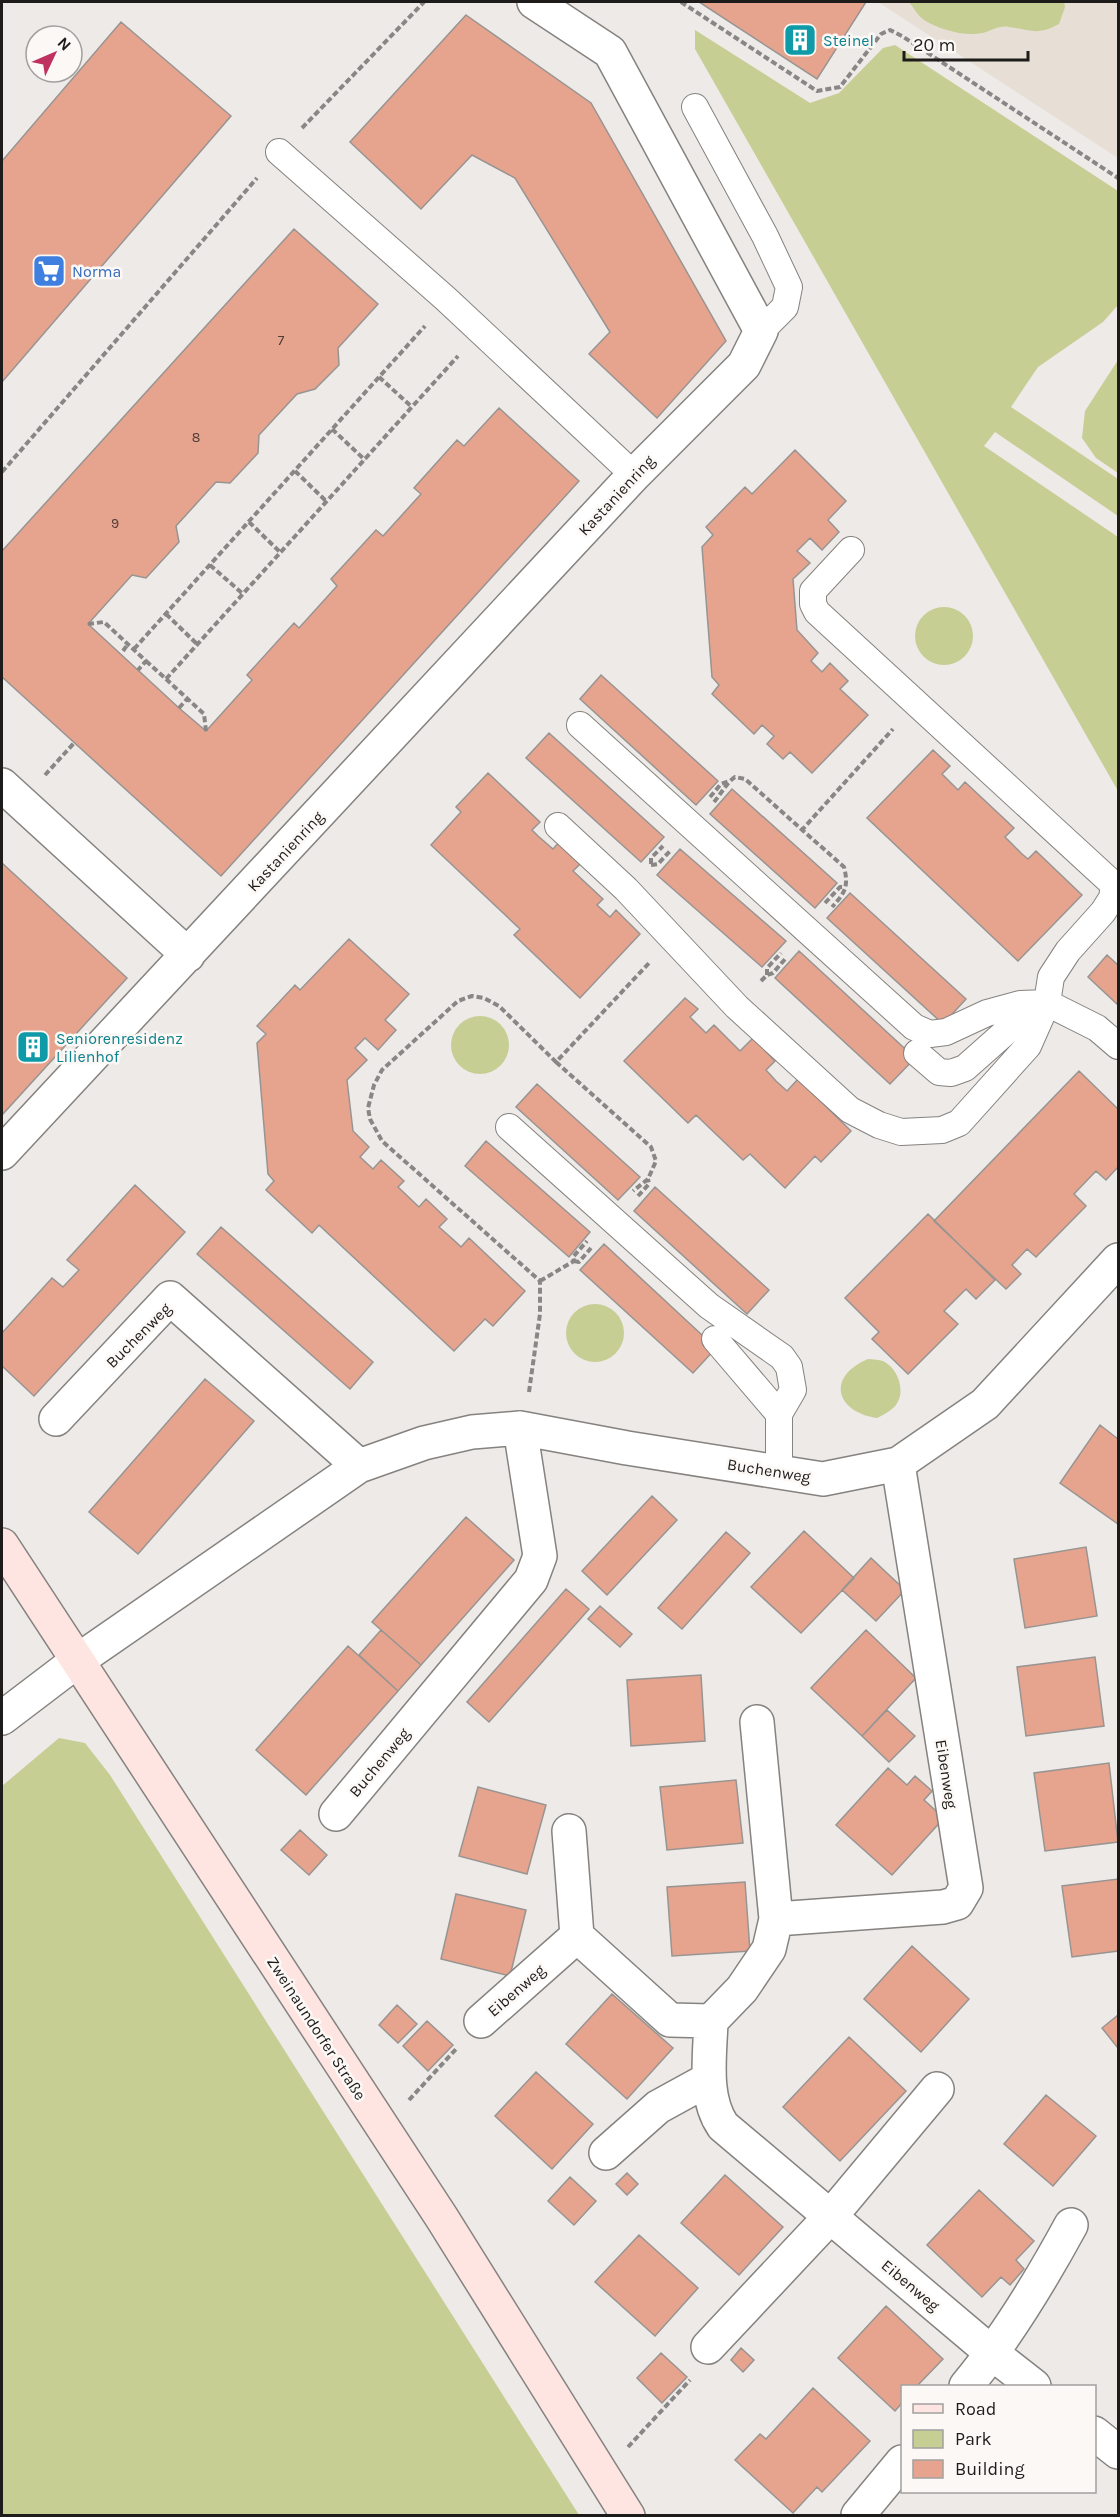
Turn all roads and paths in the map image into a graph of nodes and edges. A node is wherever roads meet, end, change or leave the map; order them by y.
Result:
1 (424, 2) edge
2 (534, 2) edge
3 (681, 2) edge
4 (695, 107) dead end
5 (279, 152) junction
6 (1119, 178) edge
7 (430, 321) dead end
8 (761, 331) junction
9 (465, 349) dead end
10 (379, 377) junction
11 (412, 407) junction
12 (332, 429) junction
13 (365, 460) junction
14 (295, 471) junction
15 (2, 472) edge
16 (634, 475) junction
17 (327, 502) junction
18 (249, 522) junction
19 (851, 550) dead end
20 (281, 553) junction
21 (210, 565) junction
22 (244, 594) junction
23 (166, 614) junction
24 (88, 624) dead end
25 (128, 644) junction
26 (198, 645) junction
27 (134, 649) junction
28 (123, 651) dead end
29 (146, 661) junction
30 (138, 670) dead end
31 (166, 680) junction
32 (187, 699) junction
33 (915, 704) junction
34 (179, 708) dead end
35 (580, 725) dead end
36 (206, 731) dead end
37 (729, 781) junction
38 (721, 784) dead end
39 (2, 785) edge
40 (727, 789) dead end
41 (558, 826) dead end
42 (801, 831) junction
43 (669, 840) dead end
44 (675, 846) dead end
45 (651, 858) dead end
46 (658, 864) dead end
47 (845, 893) dead end
48 (673, 938) junction
49 (782, 952) dead end
50 (188, 955) junction
51 (787, 957) dead end
52 (773, 974) dead end
53 (767, 975) dead end
54 (1047, 1004) junction
55 (1119, 1046) edge
56 (917, 1053) dead end
57 (556, 1062) junction
58 (509, 1126) dead end
59 (2, 1153) edge
60 (647, 1181) dead end
61 (593, 1234) dead end
62 (599, 1240) dead end
63 (1119, 1260) edge
64 (574, 1261) junction
65 (540, 1281) junction
66 (715, 1339) dead end
67 (779, 1414) junction
68 (56, 1419) dead end
69 (520, 1428) junction
70 (898, 1464) junction
71 (358, 1466) junction
72 (779, 1472) junction
73 (2, 1545) edge
74 (77, 1661) junction
75 (2, 1718) edge
76 (757, 1722) dead end
77 (336, 1814) dead end
78 (569, 1831) dead end
79 (776, 1919) junction
80 (577, 1936) junction
81 (481, 2021) joint
82 (711, 2021) junction
83 (709, 2079) junction
84 (937, 2089) dead end
85 (383, 2130) junction
86 (606, 2153) dead end
87 (830, 2217) junction
88 (1071, 2225) dead end
89 (708, 2347) joint
90 (993, 2354) junction
91 (967, 2385) edge
92 (1033, 2385) edge
93 (1096, 2434) edge
94 (628, 2447) dead end
95 (1119, 2452) edge
96 (901, 2464) edge
97 (858, 2515) edge
98 (628, 2516) edge

1 - 5 path
2 - 8 street
3 - 6 path
4 - 8 lane
5 - 15 path
5 - 16 lane
7 - 10 path
8 - 16 street, Kastanienring
9 - 11 path
10 - 11 path
10 - 12 path
11 - 13 path
12 - 13 path
12 - 14 path
13 - 17 path
14 - 17 path
14 - 18 path
16 - 50 street, Kastanienring
17 - 20 path
18 - 20 path
18 - 21 path
19 - 33 lane
20 - 22 path
21 - 22 path
21 - 23 path
22 - 26 path
23 - 26 path
23 - 27 path
24 - 25 path
25 - 27 path
25 - 28 path
26 - 31 path
27 - 29 path
29 - 30 path
29 - 31 path
31 - 32 path
32 - 34 path
32 - 36 path
33 - 42 path
33 - 54 lane
35 - 54 lane
37 - 38 path
37 - 40 path
37 - 42 path
39 - 50 street
41 - 48 lane
42 - 47 path
43 - 45 path
44 - 46 path
48 - 54 lane
48 - 57 path
49 - 53 path
50 - 59 street, Kastanienring
51 - 52 path
54 - 55 lane
54 - 56 lane
57 - 60 path
57 - 65 path
58 - 67 lane
61 - 64 path
62 - 64 path
63 - 70 street, Buchenweg
64 - 65 path
65 - 69 path
66 - 67 lane
67 - 72 lane
68 - 71 street, Buchenweg
69 - 71 street, Buchenweg
69 - 72 street, Buchenweg
69 - 77 street, Buchenweg
70 - 72 street, Buchenweg
70 - 79 street, Eibenweg
71 - 74 street, Buchenweg
73 - 74 street, Zweinaundorfer Straße
74 - 75 street, Buchenweg
74 - 85 street, Zweinaundorfer Straße
76 - 79 street
78 - 80 street
79 - 82 street
80 - 81 street, Eibenweg
80 - 82 street
81 - 85 path
82 - 83 street, Eibenweg
83 - 86 street
83 - 87 street, Eibenweg
84 - 87 street
85 - 98 street, Zweinaundorfer Straße
87 - 89 street
87 - 90 street, Eibenweg
88 - 90 street
89 - 94 path
90 - 91 street
90 - 92 street, Eibenweg
93 - 95 street
96 - 97 street

